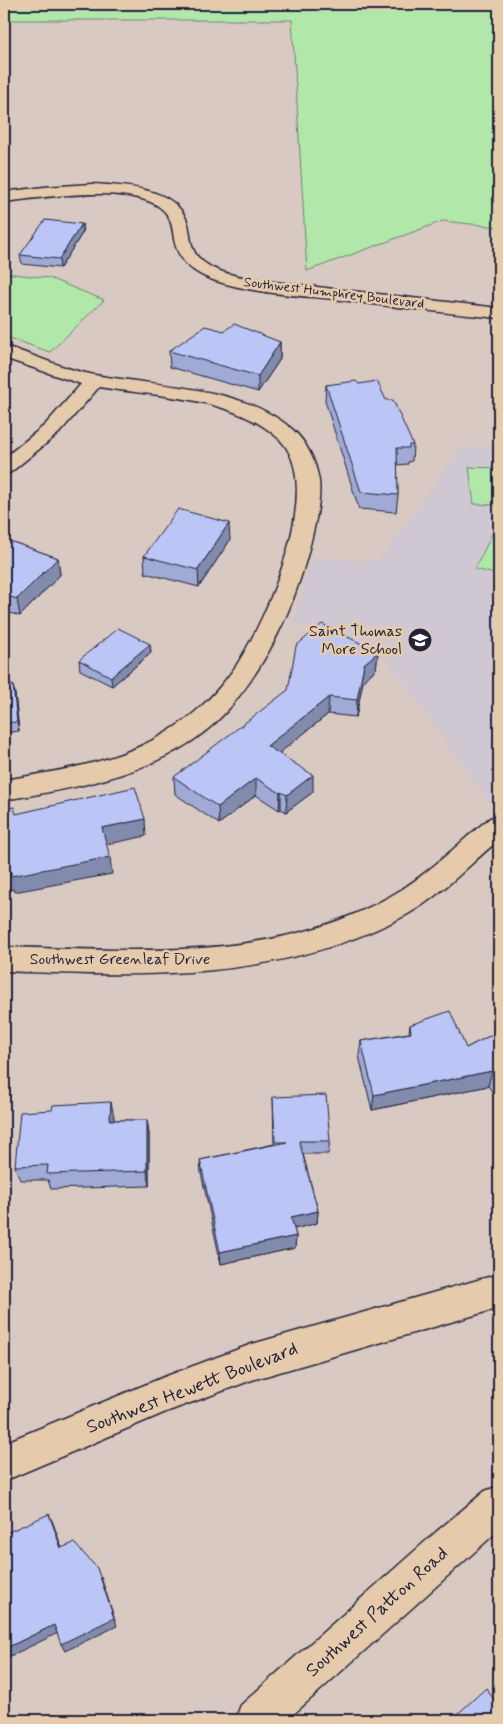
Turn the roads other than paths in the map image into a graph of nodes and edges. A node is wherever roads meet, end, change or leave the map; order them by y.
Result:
1 (4, 197) edge
2 (499, 313) edge
3 (4, 352) edge
4 (94, 381) junction
5 (4, 468) edge
6 (4, 790) edge
7 (499, 825) edge
8 (4, 960) edge
9 (499, 1291) edge
10 (4, 1462) edge
11 (499, 1505) edge
12 (256, 1720) edge

1 - 2 street, Southwest Humphrey Boulevard
3 - 4 street
4 - 5 street
4 - 6 street
7 - 8 street, Southwest Greenleaf Drive
9 - 10 street, Southwest Hewett Boulevard
11 - 12 street, Southwest Patton Road

